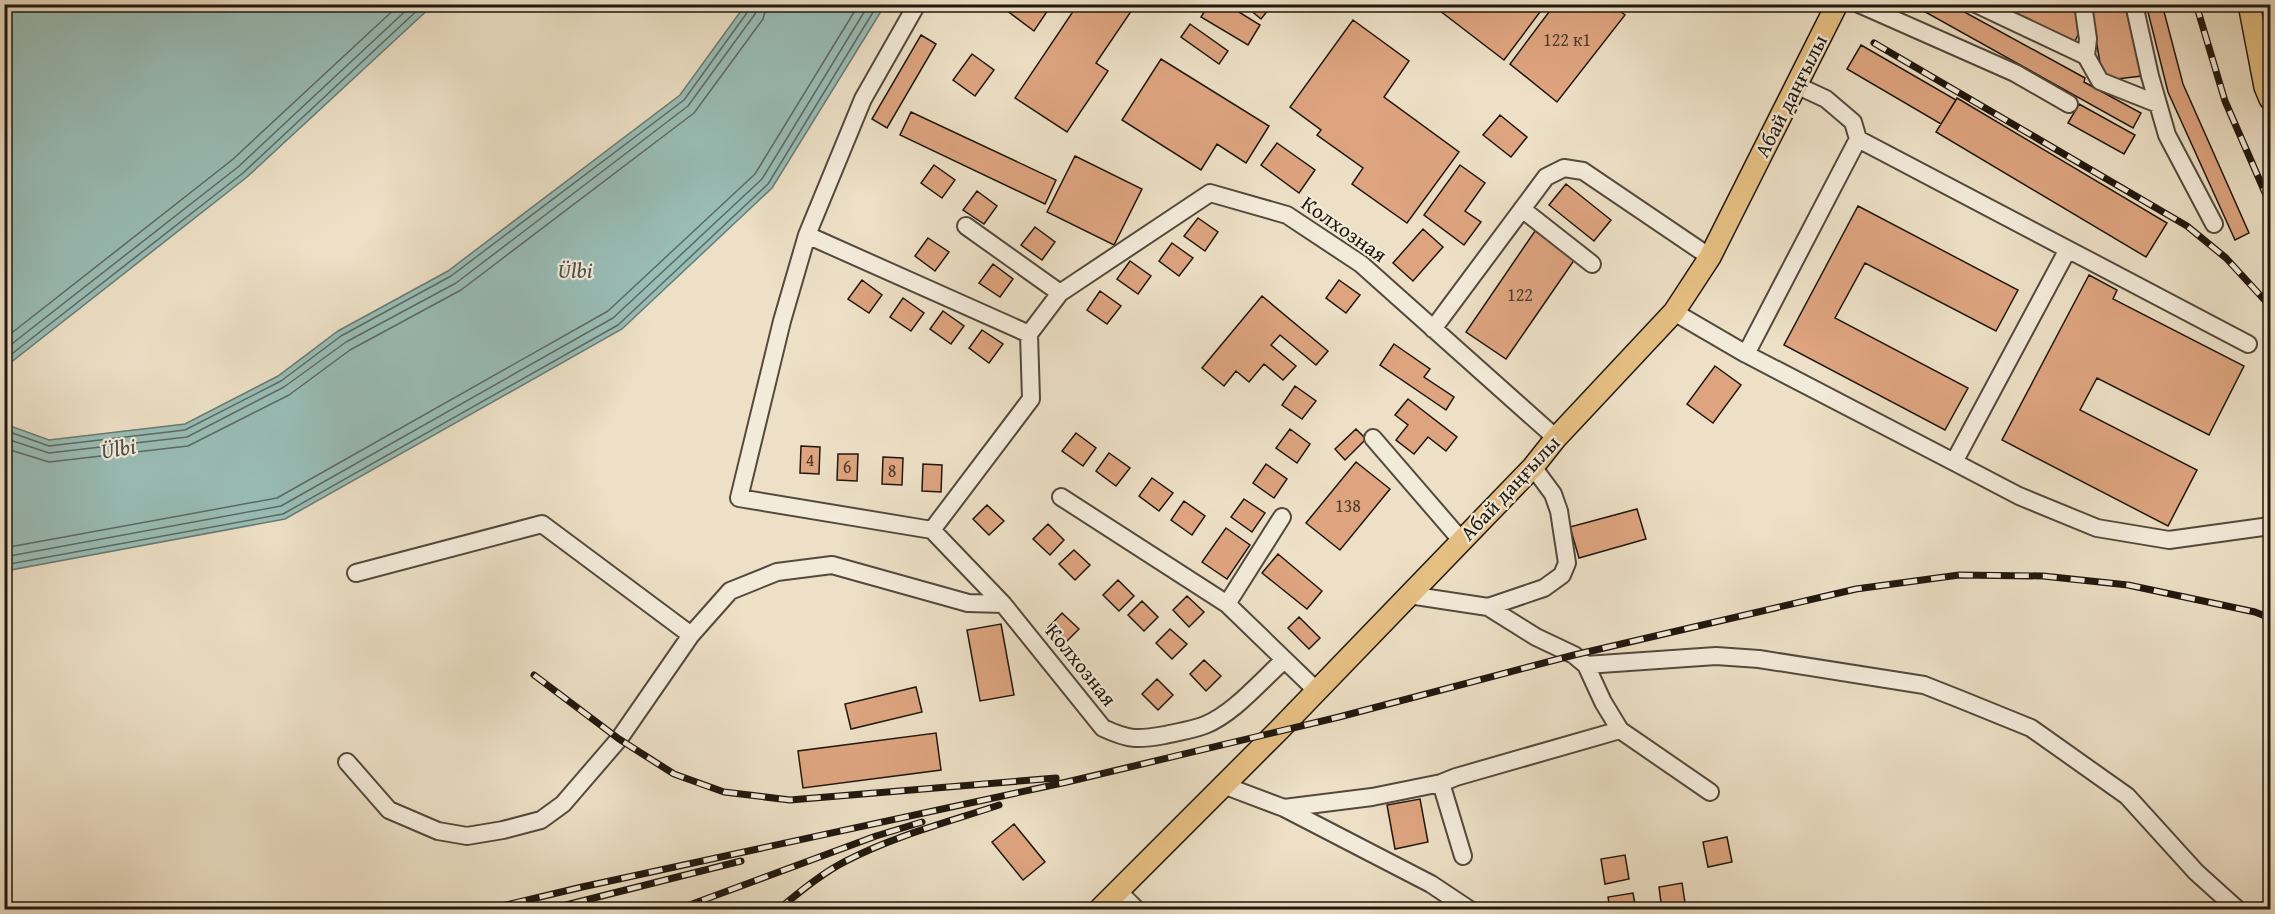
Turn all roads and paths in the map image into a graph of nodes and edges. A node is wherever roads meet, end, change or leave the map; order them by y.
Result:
1 (917, 4) edge
2 (1837, 4) edge
3 (1859, 4) edge
4 (1976, 4) edge
5 (2134, 4) edge
6 (2249, 4) edge
7 (2083, 5) edge
8 (2086, 56) junction
9 (1796, 85) junction
10 (2271, 99) edge
11 (2068, 104) dead end
12 (2158, 104) junction
13 (1858, 139) junction
14 (1522, 209) junction
15 (2214, 224) dead end
16 (966, 226) dead end
17 (807, 234) junction
18 (2067, 251) junction
19 (1710, 257) junction
20 (1592, 264) dead end
21 (1060, 293) junction
22 (1674, 312) junction
23 (1433, 328) junction
24 (1029, 334) junction
25 (2248, 344) dead end
26 (1746, 354) junction
27 (1373, 438) dead end
28 (1556, 438) junction
29 (1953, 462) junction
30 (1533, 466) junction
31 (1061, 498) dead end
32 (1282, 517) dead end
33 (2271, 526) edge
34 (932, 530) junction
35 (1461, 540) junction
36 (356, 573) dead end
37 (1409, 595) junction
38 (1003, 604) junction
39 (1227, 604) junction
40 (1488, 607) junction
41 (691, 635) junction
42 (1283, 660) junction
43 (1586, 665) junction
44 (1317, 691) junction
45 (1620, 730) junction
46 (347, 762) dead end
47 (1441, 783) junction
48 (1223, 785) junction
49 (1710, 792) dead end
50 (1284, 808) junction
51 (1463, 856) dead end
52 (1118, 891) junction
53 (1099, 909) edge
54 (1137, 909) edge
55 (1470, 909) edge
56 (2238, 909) edge

1 - 17 street
2 - 9 main road, Абай даңғылы
3 - 11 street
4 - 8 street
5 - 12 street
6 - 10 main road
7 - 8 street
8 - 12 street
9 - 13 street
9 - 19 main road, Абай даңғылы
12 - 15 street
13 - 18 street
13 - 26 street
14 - 19 street
14 - 20 street
14 - 23 street
16 - 21 street
17 - 24 street
17 - 34 street
18 - 25 street
18 - 29 street
19 - 22 main road, Абай даңғылы
21 - 23 street, Колхозная
21 - 24 street, Колхозная
22 - 26 street
22 - 28 main road, Абай даңғылы
23 - 28 street, Колхозная
24 - 34 street
26 - 29 street
27 - 35 street
28 - 30 main road, Абай даңғылы
29 - 33 street
30 - 35 main road, Абай даңғылы
30 - 40 street
31 - 39 street
32 - 39 street
34 - 38 street, Колхозная
35 - 37 main road, Абай даңғылы
36 - 41 street
37 - 40 street
37 - 44 main road, Абай даңғылы
38 - 41 street
38 - 42 street, Колхозная
39 - 42 street
40 - 43 street
41 - 46 street
42 - 44 street
43 - 45 street
43 - 56 street
44 - 48 main road, Абай даңғылы
45 - 47 street
45 - 49 street
47 - 50 street
47 - 51 street
48 - 50 street
48 - 52 main road, Абай даңғылы
50 - 55 street
52 - 53 main road, Абай даңғылы
52 - 54 street

